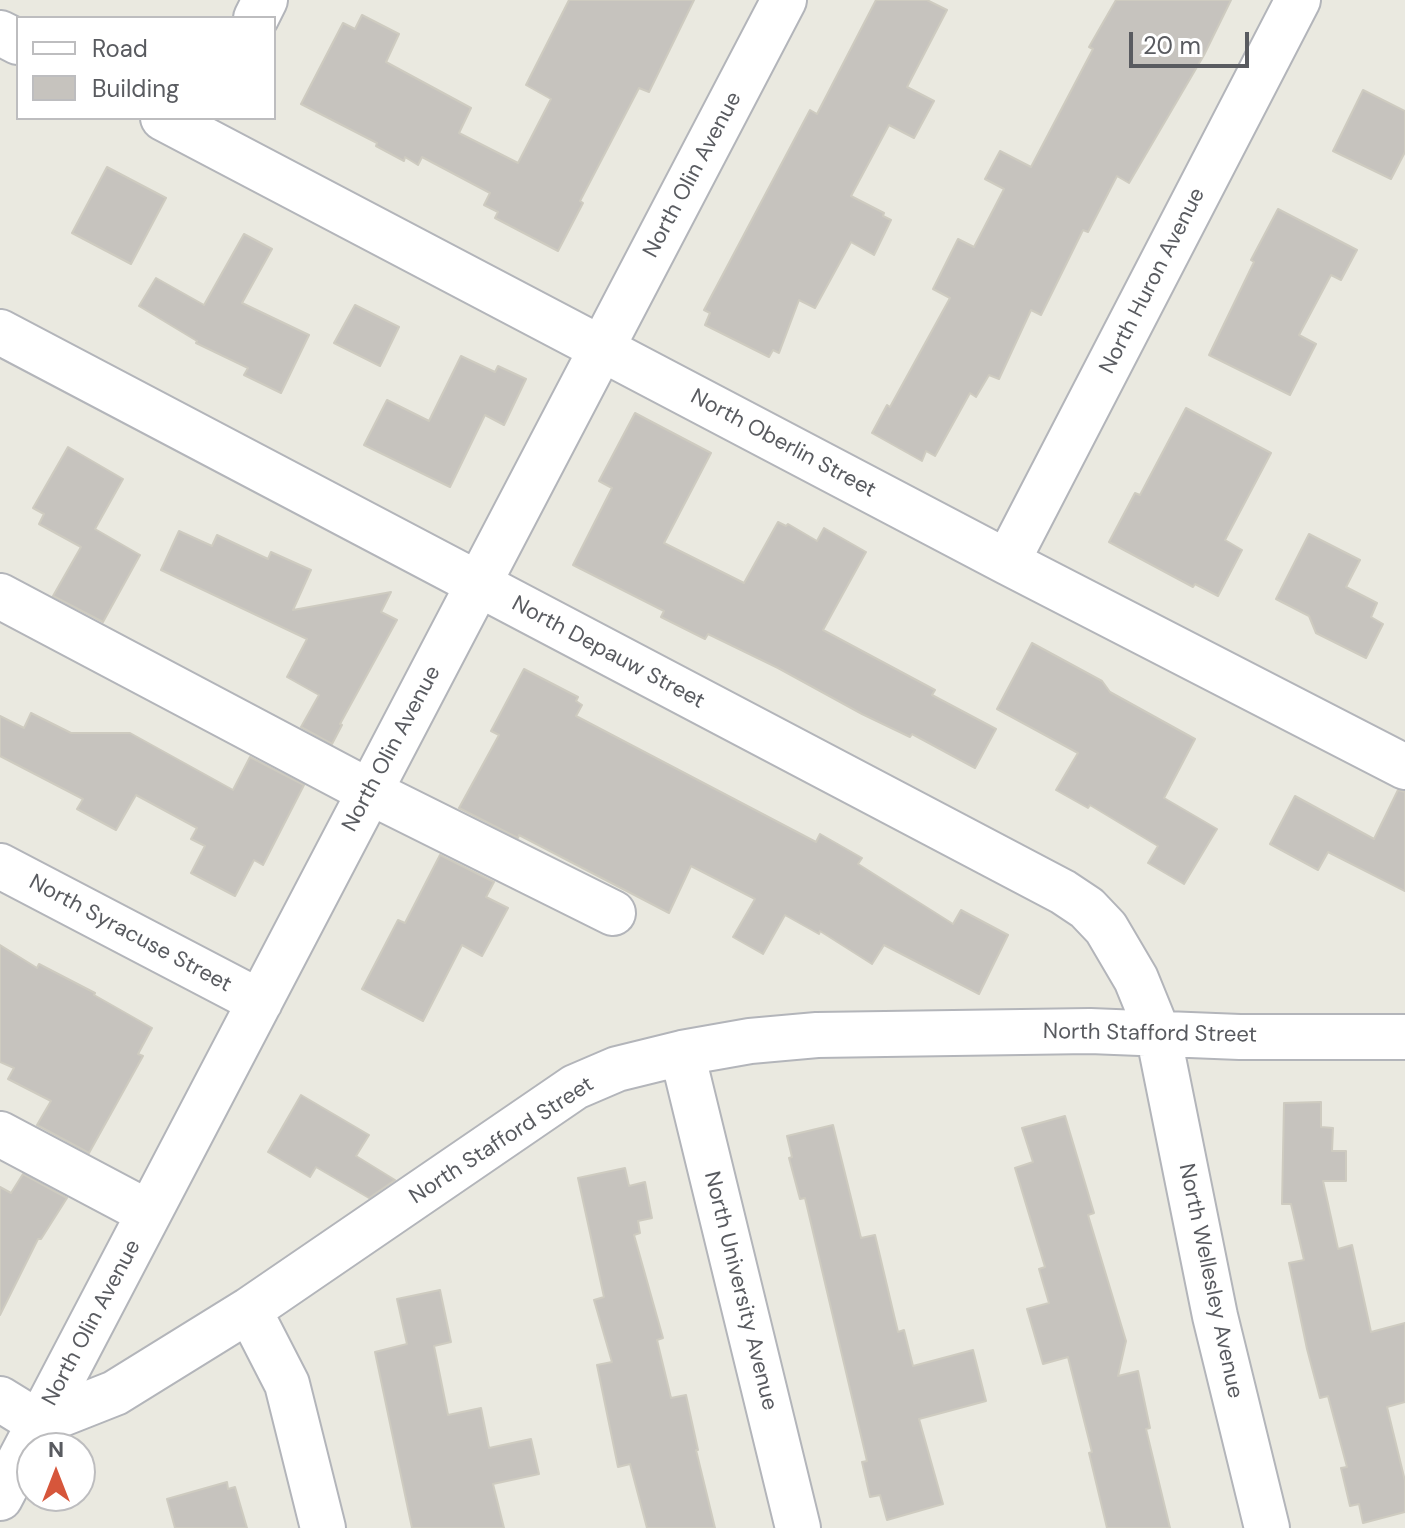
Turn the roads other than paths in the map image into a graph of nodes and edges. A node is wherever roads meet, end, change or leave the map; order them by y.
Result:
1 (6, 0) edge
2 (784, 0) edge
3 (1298, 0) edge
4 (0, 12) edge
5 (187, 124) edge
6 (0, 332) edge
7 (602, 349) junction
8 (1007, 562) junction
9 (478, 584) junction
10 (0, 596) edge
11 (1405, 767) edge
12 (370, 792) junction
13 (0, 866) edge
14 (613, 913) dead end
15 (260, 1002) junction
16 (1158, 1033) junction
17 (1405, 1037) edge
18 (682, 1053) junction
19 (0, 1134) edge
20 (149, 1213) junction
21 (249, 1310) junction
22 (0, 1399) edge
23 (39, 1423) junction
24 (0, 1498) edge
25 (323, 1528) edge
26 (798, 1528) edge
27 (1267, 1528) edge

1 - 4 street
2 - 7 street, North Olin Avenue
3 - 8 street, North Huron Avenue
5 - 7 street, North Oberlin Street
6 - 9 street, North Depauw Street
7 - 8 street, North Oberlin Street
7 - 9 street, North Olin Avenue
8 - 11 street, North Oberlin Street
9 - 12 street, North Olin Avenue
9 - 16 street, North Depauw Street
10 - 12 street
12 - 14 street
12 - 15 street, North Olin Avenue
13 - 15 street, North Syracuse Street
15 - 20 street, North Olin Avenue
16 - 17 street, North Stafford Street
16 - 18 street, North Stafford Street
16 - 27 street, North Wellesley Avenue
18 - 21 street, North Stafford Street
18 - 26 street, North University Avenue
19 - 20 street
20 - 23 street, North Olin Avenue
21 - 23 street, North Stafford Street
21 - 25 street
22 - 23 street
23 - 24 street, North Olin Avenue

